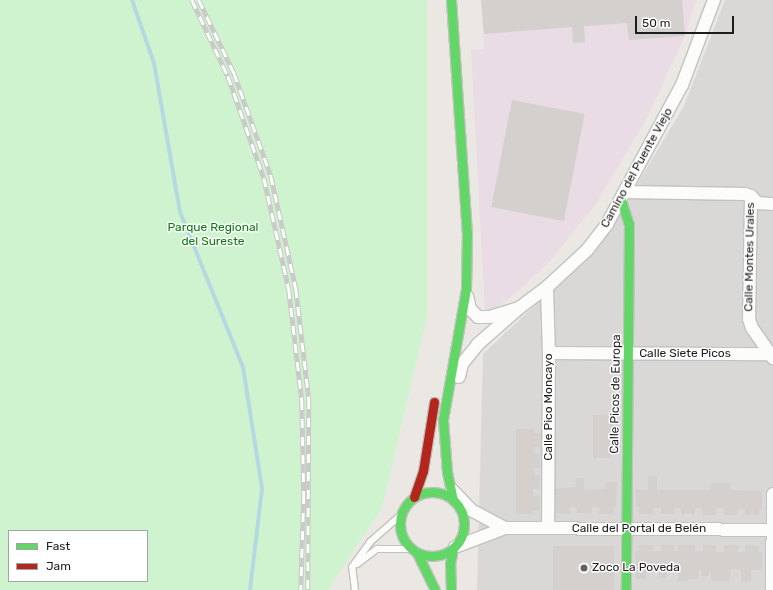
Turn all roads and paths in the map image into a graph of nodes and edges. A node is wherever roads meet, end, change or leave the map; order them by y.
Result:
1 (451, 0) edge
2 (714, 0) edge
3 (623, 196) junction
4 (751, 196) junction
5 (773, 204) edge
6 (547, 287) junction
7 (459, 290) junction
8 (519, 308) junction
9 (550, 353) junction
10 (629, 354) junction
11 (772, 356) edge
12 (442, 367) dead end
13 (437, 390) dead end
14 (444, 453) junction
15 (773, 494) edge
16 (452, 495) junction
17 (414, 497) junction
18 (401, 515) junction
19 (505, 528) junction
20 (548, 528) junction
21 (627, 529) junction
22 (773, 530) edge
23 (454, 547) junction
24 (414, 551) junction
25 (352, 567) junction
26 (355, 590) edge
27 (435, 590) edge
28 (451, 590) edge
29 (626, 590) edge
30 (772, 590) edge

1 - 7 main road
2 - 3 street, Camino del Puente Viejo
3 - 4 street
3 - 6 street, Camino del Puente Viejo
3 - 10 main road, Calle Picos de Europa
4 - 5 street
4 - 11 street, Calle Montes Urales
6 - 8 street, Camino del Puente Viejo
6 - 9 street, Calle Pico Moncayo
7 - 8 street
7 - 12 main road
7 - 14 main road
8 - 14 street, Camino del Puente Viejo
9 - 10 street, Calle Siete Picos
9 - 20 street, Calle Pico Moncayo
10 - 11 street, Calle Siete Picos
10 - 21 main road, Calle Picos de Europa
13 - 17 main road
14 - 16 main road
15 - 22 street
16 - 17 main road
16 - 19 street
16 - 23 main road
17 - 18 main road
18 - 24 main road
18 - 25 lane
19 - 20 street, Calle del Portal de Belén
19 - 23 street
20 - 21 street, Calle del Portal de Belén
21 - 22 street, Calle del Portal de Belén
21 - 29 main road, Calle Picos de Europa
22 - 30 street
23 - 24 main road
23 - 28 main road
24 - 25 lane
24 - 27 main road
25 - 26 lane

